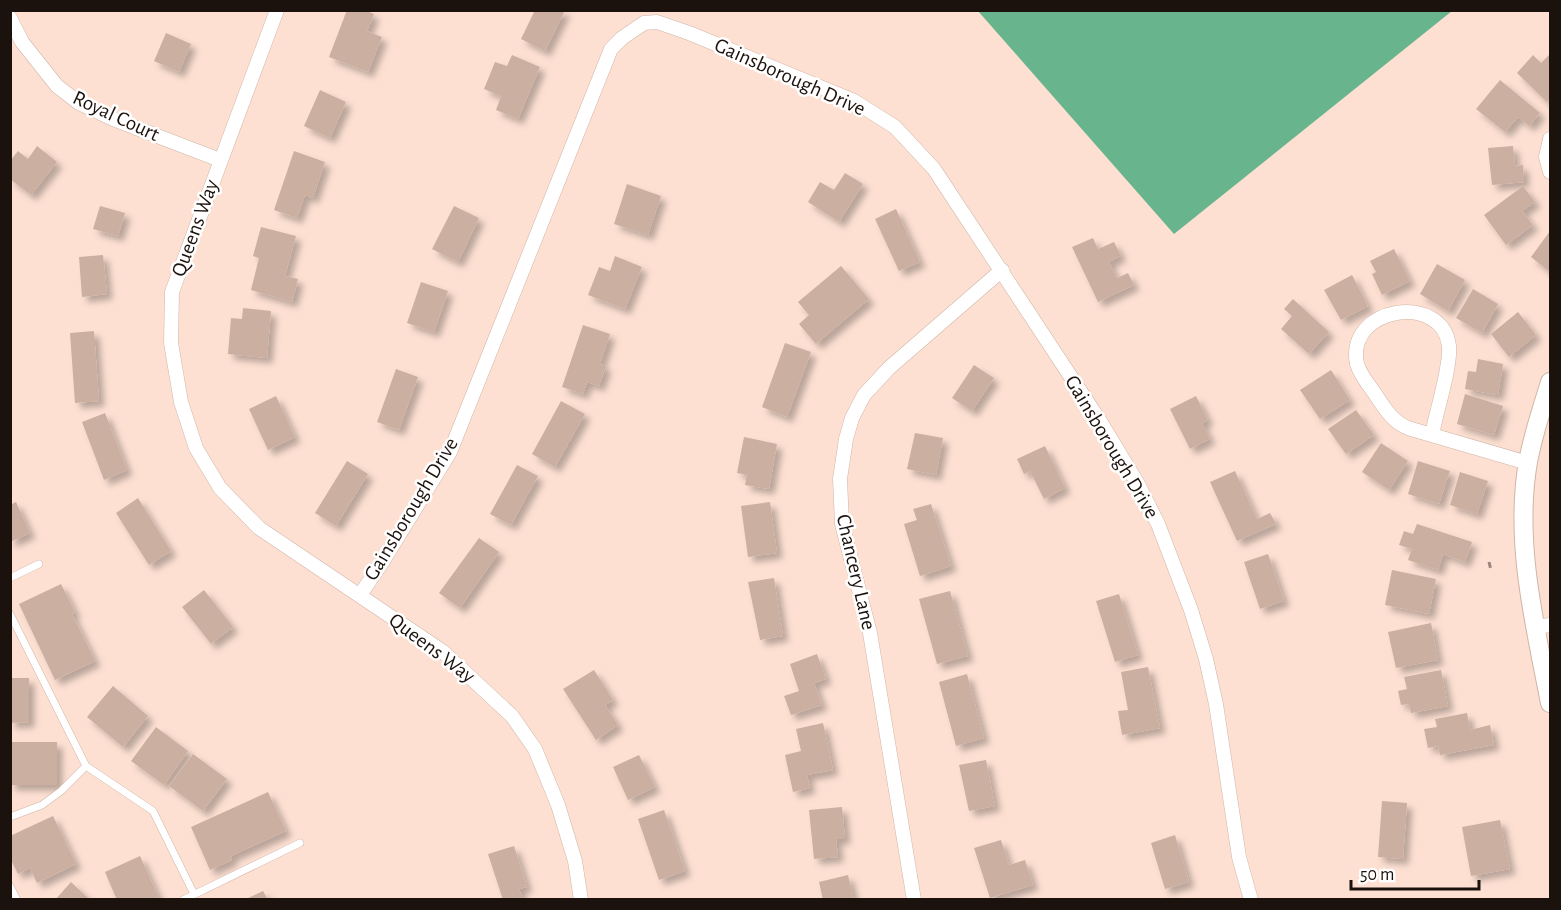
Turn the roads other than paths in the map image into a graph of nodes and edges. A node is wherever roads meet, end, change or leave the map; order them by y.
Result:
1 (277, 10) edge
2 (10, 18) edge
3 (1551, 139) edge
4 (220, 160) junction
5 (1551, 172) edge
6 (1002, 270) junction
7 (1551, 382) edge
8 (1431, 435) junction
9 (1528, 463) junction
10 (39, 564) dead end
11 (10, 578) edge
12 (360, 595) junction
13 (10, 614) edge
14 (1543, 626) edge
15 (1551, 703) edge
16 (86, 766) junction
17 (10, 817) edge
18 (300, 843) dead end
19 (10, 886) edge
20 (194, 894) junction
21 (17, 900) edge
22 (183, 900) edge
23 (582, 900) edge
24 (914, 900) edge
25 (1251, 900) edge

1 - 4 street, Queens Way
2 - 4 street, Royal Court
3 - 5 street
4 - 12 street, Queens Way
6 - 12 street, Gainsborough Drive
6 - 24 street, Chancery Lane
6 - 25 street, Gainsborough Drive
7 - 9 street
8 - 8 street
8 - 9 street
9 - 14 street
10 - 11 lane
12 - 23 street, Queens Way
13 - 16 lane
14 - 15 street
16 - 17 lane
16 - 20 lane
18 - 20 lane
19 - 21 lane
20 - 22 lane

